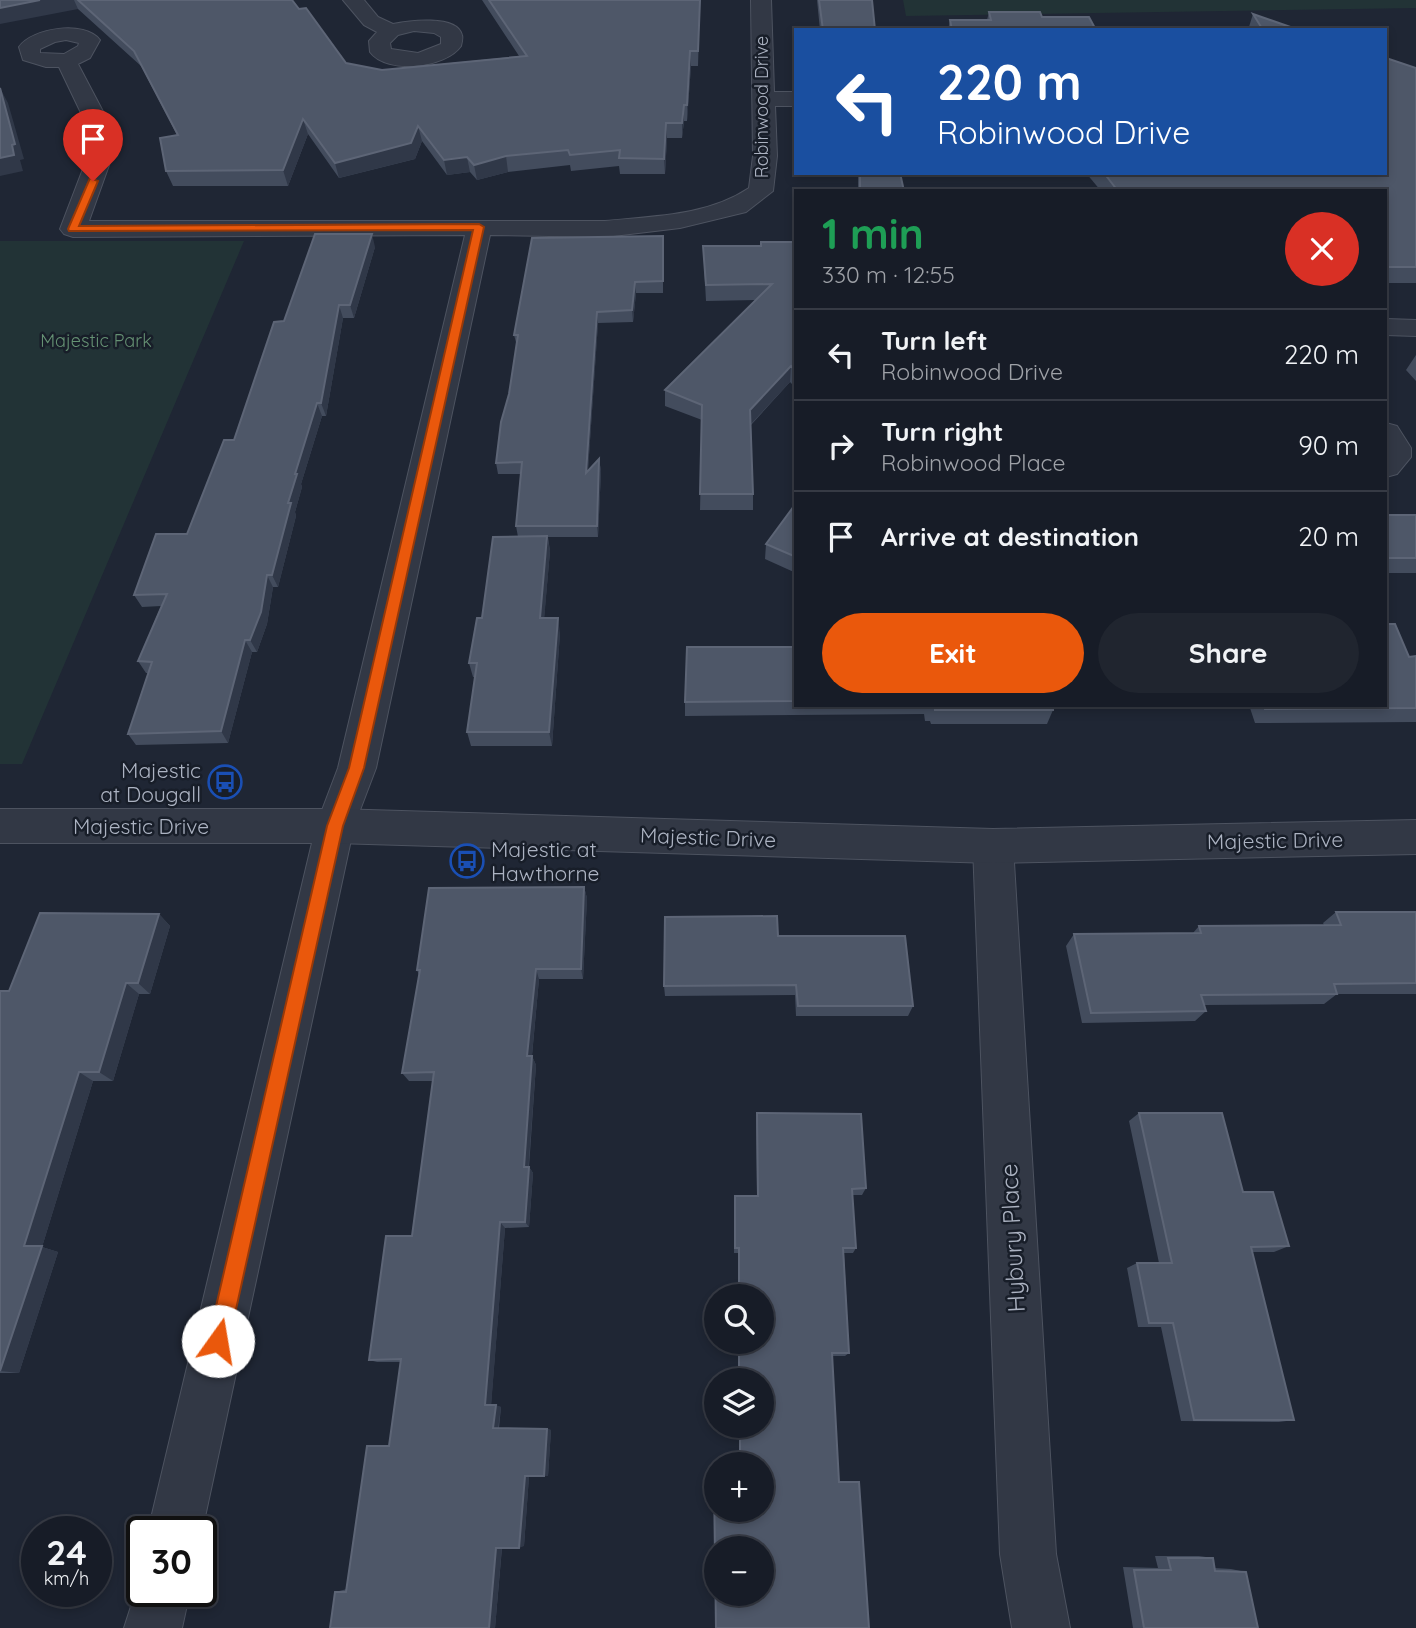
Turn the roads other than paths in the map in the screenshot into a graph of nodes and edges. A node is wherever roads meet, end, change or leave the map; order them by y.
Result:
1 (353, 0) edge
2 (761, 0) edge
3 (391, 31) dead end
4 (66, 60) dead end
5 (764, 99) junction
6 (794, 99) edge
7 (479, 227) junction
8 (1387, 327) edge
9 (1416, 328) edge
10 (1387, 434) edge
11 (1387, 466) edge
12 (0, 826) edge
13 (335, 826) junction
14 (1416, 838) edge
15 (993, 846) junction
16 (178, 1516) edge
17 (158, 1607) edge
18 (153, 1628) edge
19 (1041, 1628) edge

1 - 3 street
2 - 5 street, Robinwood Drive
4 - 7 street, Robinwood Drive
5 - 6 street
5 - 7 street, Robinwood Drive
7 - 13 street
8 - 9 street
10 - 11 street
12 - 13 street, Majestic Drive
13 - 15 street, Majestic Drive
13 - 16 street
14 - 15 street, Majestic Drive
15 - 19 street, Hybury Place
17 - 18 street

